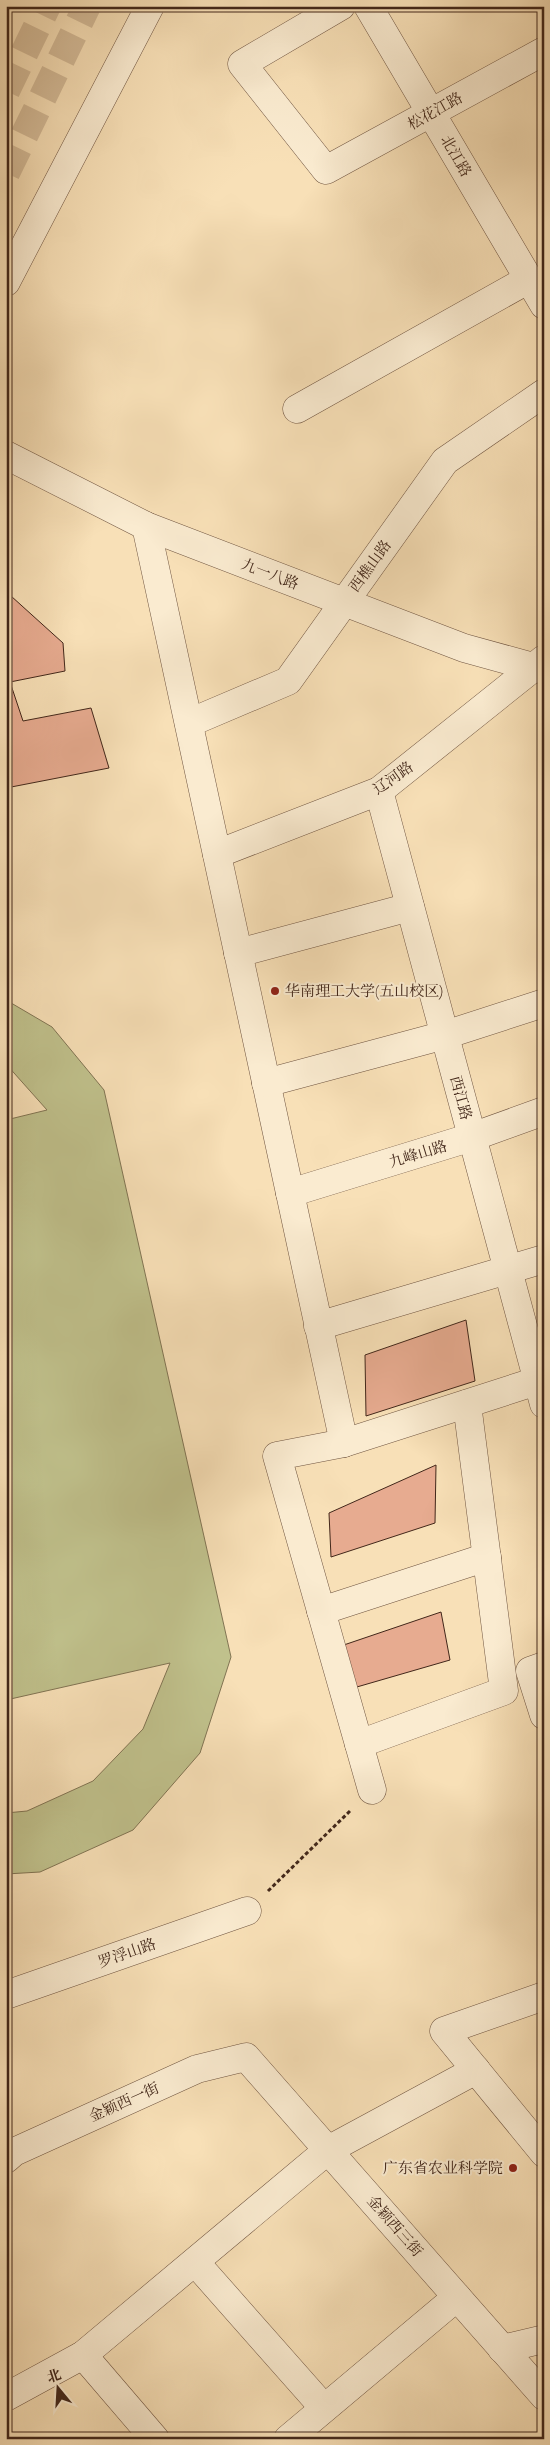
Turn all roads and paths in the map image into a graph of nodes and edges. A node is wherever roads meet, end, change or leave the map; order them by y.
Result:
1 (10, 6) edge
2 (150, 6) edge
3 (341, 6) edge
4 (368, 6) edge
5 (6, 17) edge
6 (544, 51) edge
7 (431, 113) junction
8 (528, 279) junction
9 (6, 282) edge
10 (544, 305) edge
11 (544, 393) edge
12 (297, 409) dead end
13 (6, 455) edge
14 (146, 526) junction
15 (344, 602) junction
16 (540, 665) edge
17 (188, 723) junction
18 (379, 791) junction
19 (217, 854) junction
20 (410, 907) junction
21 (238, 953) junction
22 (544, 1003) edge
23 (445, 1035) junction
24 (266, 1083) junction
25 (544, 1111) edge
26 (472, 1137) junction
27 (290, 1193) junction
28 (544, 1259) edge
29 (508, 1269) junction
30 (318, 1326) junction
31 (540, 1393) edge
32 (467, 1404) junction
33 (344, 1443) junction
34 (487, 1557) junction
35 (321, 1611) junction
36 (544, 1666) edge
37 (544, 1715) edge
38 (359, 1744) junction
39 (372, 1790) joint
40 (247, 1911) joint
41 (6, 1995) edge
42 (544, 1996) edge
43 (246, 2056) joint
44 (476, 2070) junction
45 (328, 2150) junction
46 (544, 2153) edge
47 (6, 2159) edge
48 (194, 2262) junction
49 (456, 2297) junction
50 (544, 2339) edge
51 (502, 2349) junction
52 (83, 2355) junction
53 (544, 2396) edge
54 (6, 2397) edge
55 (324, 2408) junction
56 (155, 2439) edge
57 (288, 2439) edge

1 - 5 path
2 - 9 street
3 - 7 street, 松花江路
4 - 7 street, 北江路
6 - 7 street, 松花江路
7 - 8 street, 北江路
8 - 10 street, 北江路
8 - 12 street
11 - 15 street, 西樵山路
13 - 14 street, 九一八路
14 - 15 street, 九一八路
14 - 17 street
15 - 16 street, 九一八路
15 - 17 street, 西樵山路
16 - 18 street, 辽河路
17 - 19 street
18 - 19 street, 辽河路
18 - 20 street, 西江路
19 - 21 street
20 - 21 street
20 - 23 street, 西江路
21 - 24 street
22 - 23 street
23 - 24 street
23 - 26 street, 西江路
24 - 27 street
25 - 26 street, 九峰山路
26 - 27 street, 九峰山路
26 - 29 street, 西江路
27 - 30 street
28 - 29 street
29 - 30 street
29 - 31 street, 西江路
30 - 33 street
31 - 32 street
32 - 33 street
32 - 34 street
33 - 35 street
34 - 35 street
34 - 38 street
35 - 38 street
36 - 37 street
38 - 39 street
39 - 40 path
40 - 41 street, 罗浮山路
42 - 44 street
43 - 45 street, 金颖西三街
43 - 47 street, 金颖西一街
44 - 45 street
44 - 46 street
45 - 48 street
45 - 49 street, 金颖西三街
48 - 52 street
48 - 55 street
49 - 51 street, 金颖西三街
49 - 55 street
50 - 51 street
51 - 53 street, 金颖西三街
52 - 54 street
52 - 56 street
55 - 57 street

